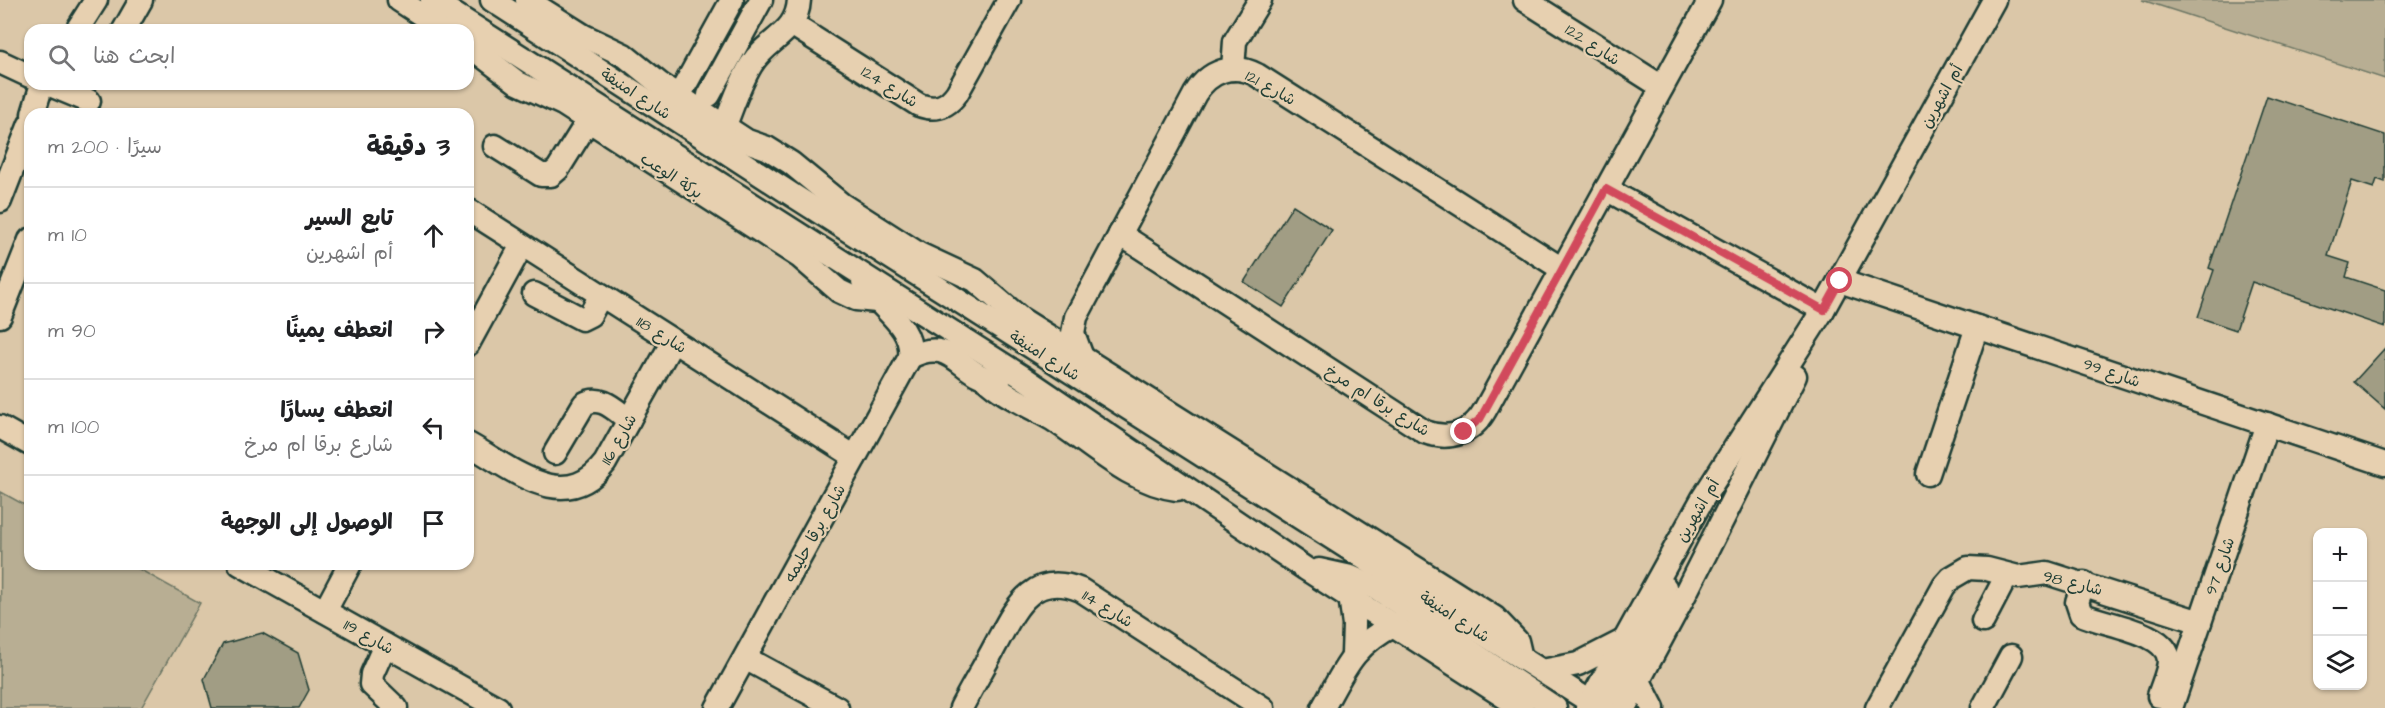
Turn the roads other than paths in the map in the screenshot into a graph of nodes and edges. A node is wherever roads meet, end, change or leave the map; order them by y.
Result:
1 (96, 0) edge
2 (141, 0) edge
3 (399, 0) edge
4 (432, 0) edge
5 (492, 0) edge
6 (527, 0) edge
7 (732, 0) edge
8 (761, 0) edge
9 (799, 0) edge
10 (1009, 0) edge
11 (1260, 0) edge
12 (1525, 0) edge
13 (1710, 0) edge
14 (1994, 0) edge
15 (81, 24) edge
16 (127, 24) edge
17 (436, 24) edge
18 (469, 24) edge
19 (793, 25) junction
20 (474, 27) edge
21 (474, 50) edge
22 (0, 62) edge
23 (590, 63) junction
24 (500, 69) junction
25 (640, 69) junction
26 (1233, 69) junction
27 (24, 73) edge
28 (555, 79) junction
29 (1662, 87) junction
30 (40, 90) edge
31 (64, 90) edge
32 (709, 95) dead end
33 (679, 96) junction
34 (90, 100) edge
35 (35, 108) edge
36 (588, 121) junction
37 (725, 125) junction
38 (24, 139) edge
39 (747, 141) junction
40 (495, 146) dead end
41 (1606, 189) junction
42 (794, 196) junction
43 (0, 201) edge
44 (474, 214) edge
45 (1120, 234) junction
46 (522, 245) junction
47 (24, 255) edge
48 (1562, 269) junction
49 (860, 273) junction
50 (1840, 281) junction
51 (938, 287) junction
52 (534, 294) dead end
53 (601, 295) junction
54 (998, 299) junction
55 (877, 301) junction
56 (1821, 315) junction
57 (0, 316) edge
58 (1076, 317) junction
59 (898, 323) junction
60 (1035, 327) junction
61 (1977, 327) junction
62 (474, 333) edge
63 (673, 341) junction
64 (944, 351) junction
65 (910, 357) junction
66 (1082, 357) junction
67 (1096, 376) junction
68 (985, 378) junction
69 (1024, 378) junction
70 (629, 420) junction
71 (2267, 424) junction
72 (0, 426) edge
73 (24, 440) edge
74 (474, 447) edge
75 (555, 453) dead end
76 (855, 457) junction
77 (2385, 464) edge
78 (1928, 474) dead end
79 (1188, 489) junction
80 (1667, 561) junction
81 (1306, 569) junction
82 (251, 570) edge
83 (347, 570) edge
84 (2007, 575) junction
85 (2084, 583) junction
86 (1350, 596) junction
87 (325, 611) junction
88 (1983, 621) dead end
89 (2200, 622) junction
90 (1395, 624) junction
91 (1623, 641) junction
92 (386, 645) junction
93 (1353, 654) junction
94 (2011, 656) dead end
95 (745, 658) junction
96 (1542, 671) junction
97 (1639, 681) junction
98 (471, 701) edge
99 (1594, 707) edge
100 (396, 708) edge
101 (498, 708) edge
102 (717, 708) edge
103 (837, 708) edge
104 (961, 708) edge
105 (1263, 708) edge
106 (1323, 708) edge
107 (1522, 708) edge
108 (1555, 708) edge
109 (1624, 708) edge
110 (1653, 708) edge
111 (1877, 708) edge
112 (1983, 708) edge
113 (2169, 708) edge

1 - 15 street
2 - 16 street
3 - 17 street
4 - 18 street, شارع امنيفة
5 - 23 street, شارع امنيفة
6 - 25 street
7 - 33 street
8 - 32 street
9 - 19 street
10 - 19 street, شارع 124
11 - 26 street
12 - 29 street, شارع 122
13 - 29 street, شارع برقا ام مرخ
14 - 50 street, أم اشهرين
19 - 37 street
20 - 28 street, شارع امنيفة
21 - 24 street, بركة الوعب
22 - 27 street
23 - 25 street
23 - 42 street, شارع امنيفة
24 - 28 street
24 - 36 street, بركة الوعب
25 - 33 street
26 - 45 street, شارع 121
26 - 48 street, شارع 121
28 - 49 street, شارع امنيفة
29 - 41 street, شارع برقا ام مرخ
30 - 35 street
31 - 34 street
33 - 37 street
36 - 40 street
36 - 55 street, بركة الوعب
37 - 39 street
38 - 43 street
39 - 42 street
39 - 54 street
41 - 48 street, شارع برقا ام مرخ
41 - 56 street
42 - 51 street, شارع امنيفة
44 - 46 street, شارع 118
45 - 48 street, شارع برقا ام مرخ
45 - 58 street, شارع 121
46 - 53 street, شارع 118
46 - 62 street
47 - 57 street
49 - 55 street
49 - 69 street, شارع امنيفة
50 - 56 street, أم اشهرين
50 - 61 street, شارع 99
51 - 54 street
51 - 67 street, شارع امنيفة
52 - 53 street
53 - 63 street, شارع 118
54 - 60 street
55 - 59 street
56 - 80 street, أم اشهرين
56 - 97 street, أم اشهرين
58 - 60 street
58 - 66 street
59 - 64 street
59 - 65 street
60 - 66 street
61 - 71 street, شارع 99
61 - 78 street
63 - 70 street, شارع 116
63 - 76 street, شارع 118
64 - 65 street
64 - 68 street
65 - 76 street, شارع برقا حليمه
66 - 67 street
67 - 96 street, شارع امنيفة
68 - 69 street
68 - 79 street
69 - 79 street, شارع امنيفة
70 - 74 street, شارع 116
70 - 75 street
71 - 77 street, شارع 99
71 - 89 street, شارع 97
72 - 73 street
76 - 95 street, شارع برقا حليمه
79 - 81 street, شارع امنيفة
80 - 91 street, أم اشهرين
80 - 99 street
81 - 86 street, شارع امنيفة
81 - 108 street
82 - 87 street, شارع 119
83 - 87 street
84 - 85 street, شارع 98
84 - 88 street
84 - 111 street, شارع 98
85 - 89 street, شارع 98
85 - 113 street
86 - 90 street, شارع امنيفة
86 - 93 street
87 - 92 street, شارع 119
89 - 113 street, شارع 97
90 - 93 street
90 - 107 street, شارع امنيفة
91 - 96 street
91 - 99 street, أم اشهرين
92 - 98 street, شارع 119
92 - 100 street
93 - 106 street
94 - 112 street
95 - 102 street, شارع برقا حليمه
95 - 103 street
96 - 99 street, شارع امنيفة
97 - 109 street, أم اشهرين
97 - 110 street
98 - 101 street, شارع 119
104 - 105 street, شارع 114

